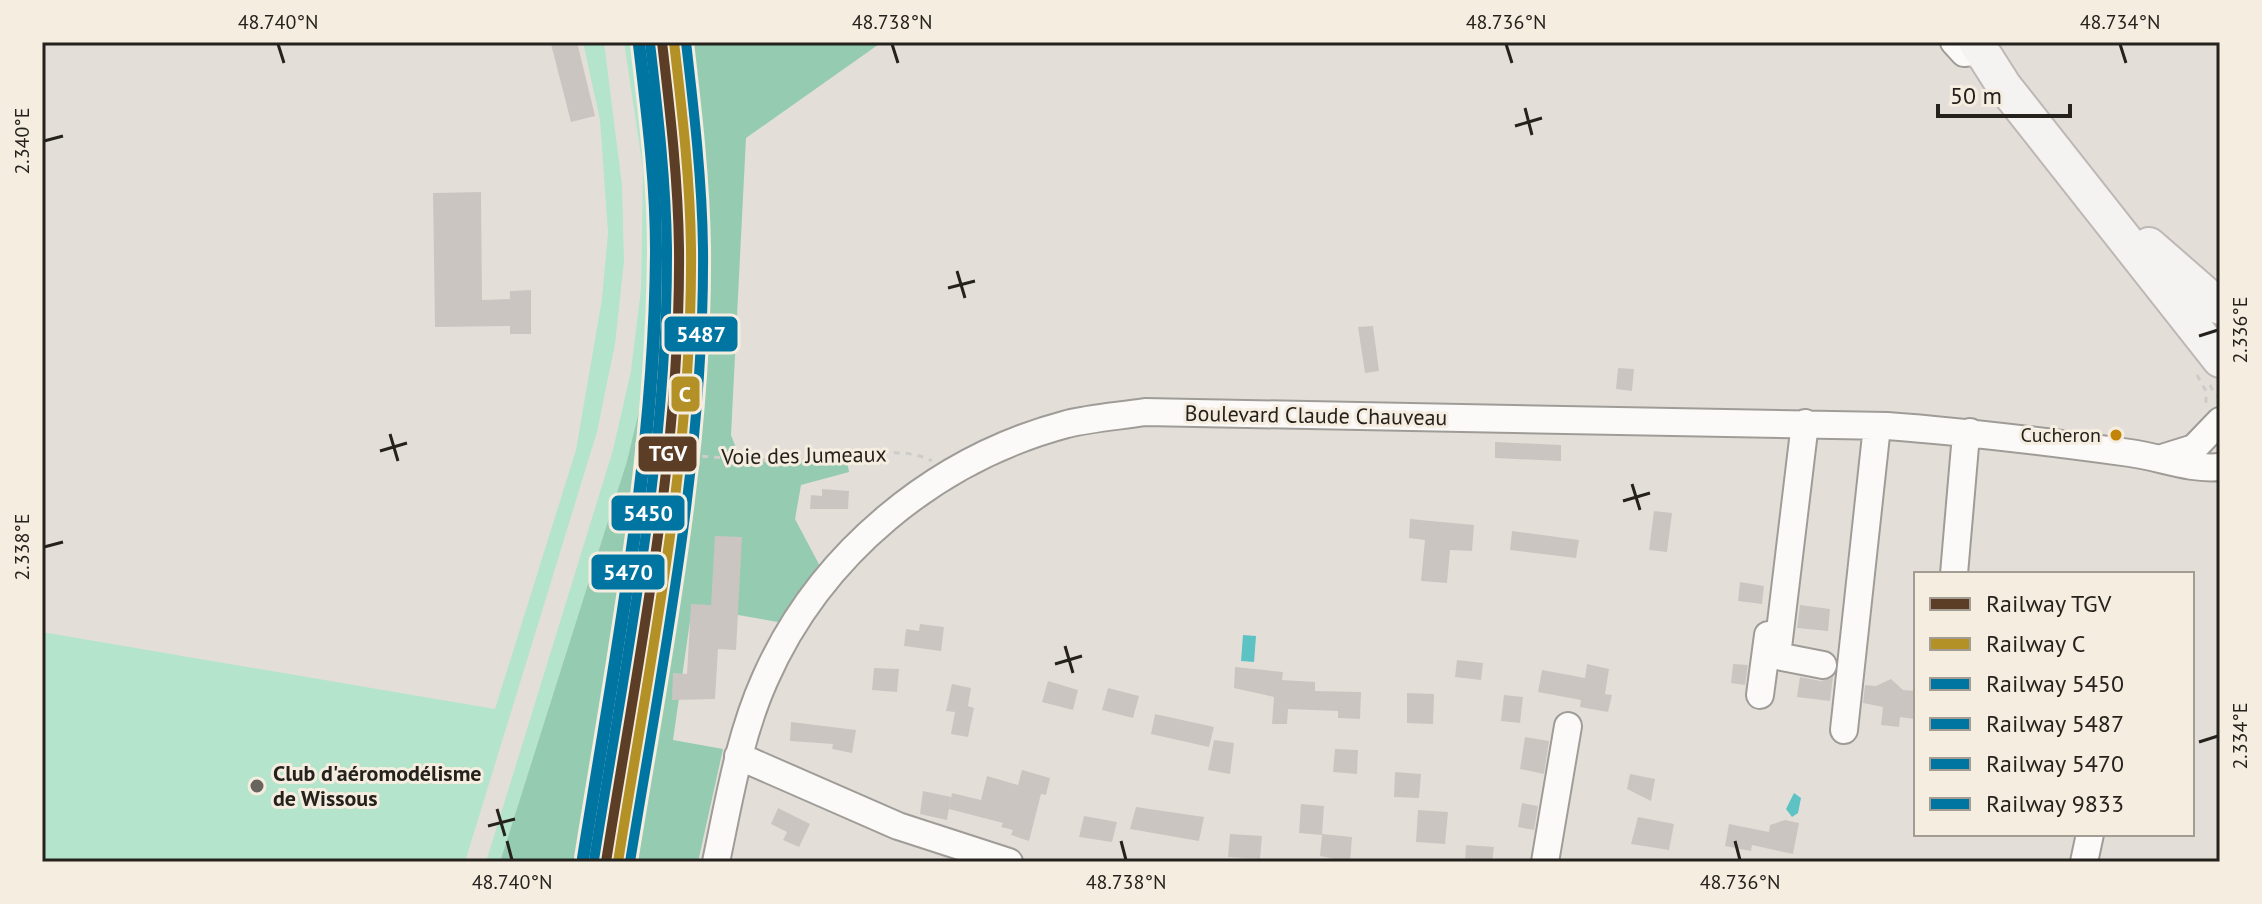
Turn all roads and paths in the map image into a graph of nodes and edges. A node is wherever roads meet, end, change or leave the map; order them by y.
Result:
1 (673, 42) edge
2 (1970, 45) edge
3 (2081, 183) junction
4 (2220, 307) edge
5 (2205, 363) edge
6 (2212, 416) edge
7 (1798, 423) junction
8 (1877, 426) junction
9 (1970, 432) junction
10 (2162, 458) junction
11 (2220, 467) edge
12 (947, 473) junction
13 (1954, 572) edge
14 (1823, 665) dead end
15 (1760, 695) dead end
16 (1568, 726) dead end
17 (1844, 730) dead end
18 (738, 756) junction
19 (2090, 836) edge
20 (716, 862) edge
21 (1009, 862) edge
22 (1545, 862) edge
23 (2084, 862) edge

1 - 12 path, Voie des Jumeaux
2 - 3 main road
3 - 4 main road
3 - 5 main road
5 - 6 path
6 - 10 street
7 - 8 street, Boulevard Claude Chauveau
7 - 12 street, Boulevard Claude Chauveau
7 - 14 street
7 - 15 street
8 - 9 street, Boulevard Claude Chauveau
8 - 17 street
9 - 10 street, Boulevard Claude Chauveau
9 - 13 street
10 - 11 street, Boulevard Claude Chauveau
12 - 18 street, Boulevard Claude Chauveau
16 - 22 street
18 - 20 street, Boulevard Claude Chauveau
18 - 21 street
19 - 23 street

